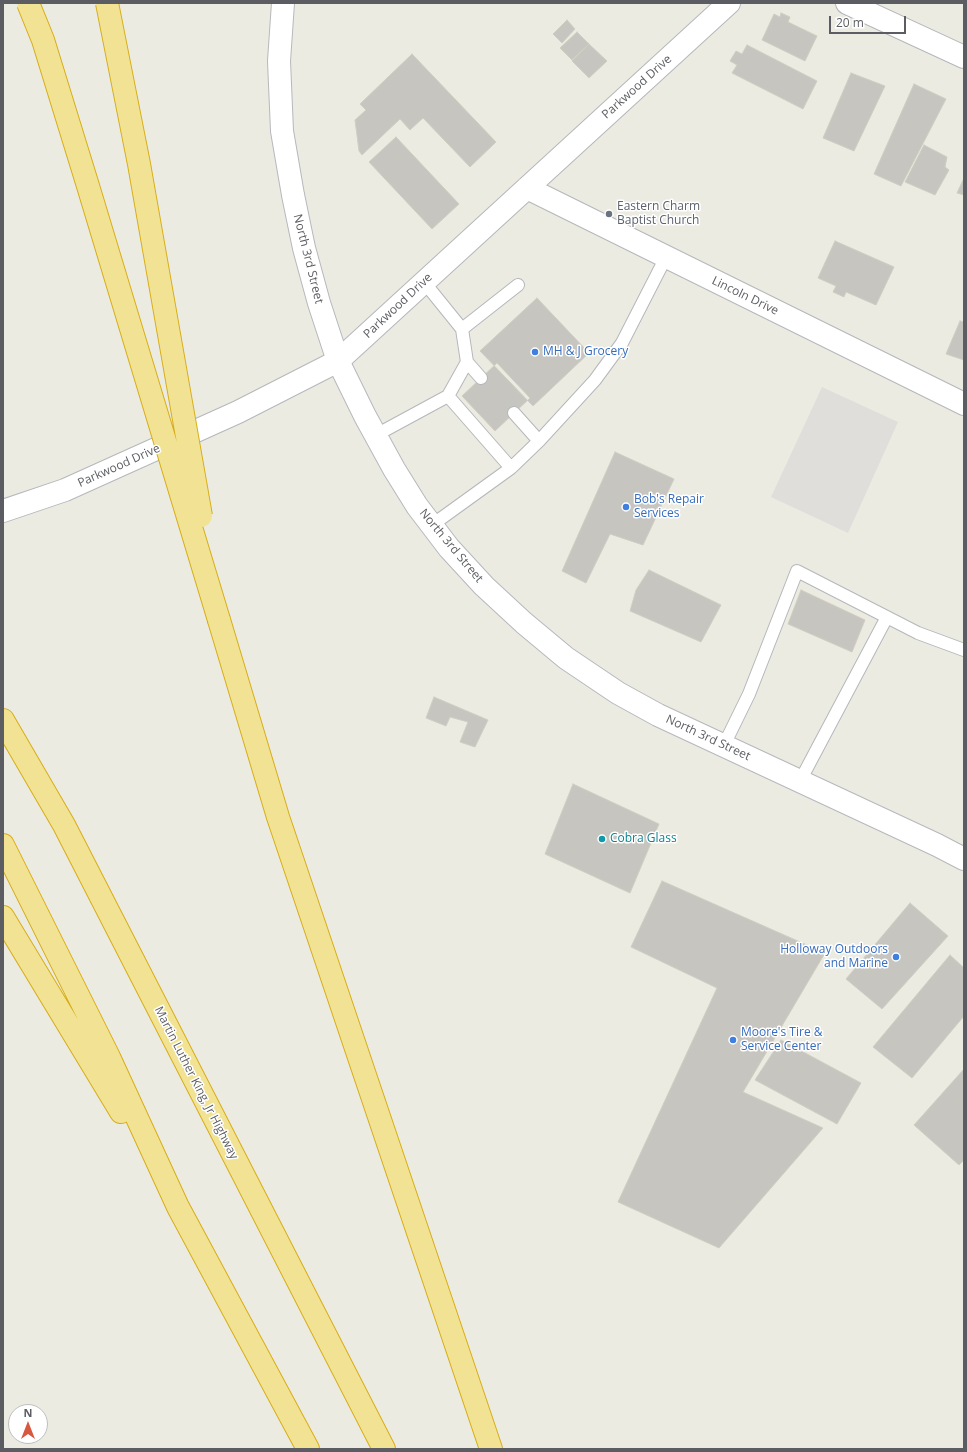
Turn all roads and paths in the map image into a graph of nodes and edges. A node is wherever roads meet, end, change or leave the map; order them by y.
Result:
1 (28, 3) edge
2 (107, 3) edge
3 (283, 3) edge
4 (729, 3) edge
5 (848, 3) edge
6 (964, 57) edge
7 (527, 188) junction
8 (666, 256) junction
9 (424, 282) junction
10 (518, 285) dead end
11 (462, 329) junction
12 (338, 361) junction
13 (467, 362) junction
14 (481, 378) dead end
15 (448, 396) junction
16 (964, 404) edge
17 (514, 413) dead end
18 (376, 435) junction
19 (539, 441) junction
20 (511, 468) junction
21 (3, 511) edge
22 (432, 525) junction
23 (887, 617) junction
24 (219, 620) junction
25 (964, 650) edge
26 (3, 720) edge
27 (724, 745) junction
28 (800, 782) junction
29 (3, 846) edge
30 (964, 859) edge
31 (3, 917) edge
32 (178, 1207) junction
33 (308, 1449) edge
34 (384, 1449) edge
35 (491, 1449) edge

1 - 24 highway, bridge
2 - 24 highway, bridge
3 - 12 street, North 3rd Street
4 - 7 street, Parkwood Drive
5 - 6 street
7 - 8 street, Lincoln Drive
7 - 9 street, Parkwood Drive
8 - 16 street, Lincoln Drive
8 - 19 lane
9 - 11 lane
9 - 12 street, Parkwood Drive
10 - 11 lane
11 - 13 lane
12 - 18 street, North 3rd Street
12 - 21 street, Parkwood Drive
13 - 14 lane
13 - 15 lane
15 - 18 lane
15 - 20 lane
17 - 19 lane
18 - 22 street, North 3rd Street
19 - 20 lane
20 - 22 lane
22 - 27 street, North 3rd Street
23 - 25 lane
23 - 27 lane
23 - 28 lane
24 - 35 highway
26 - 34 highway, Martin Luther King, Jr Highway
27 - 28 street, North 3rd Street
28 - 30 street, North 3rd Street
29 - 32 highway
31 - 32 highway
32 - 33 highway

